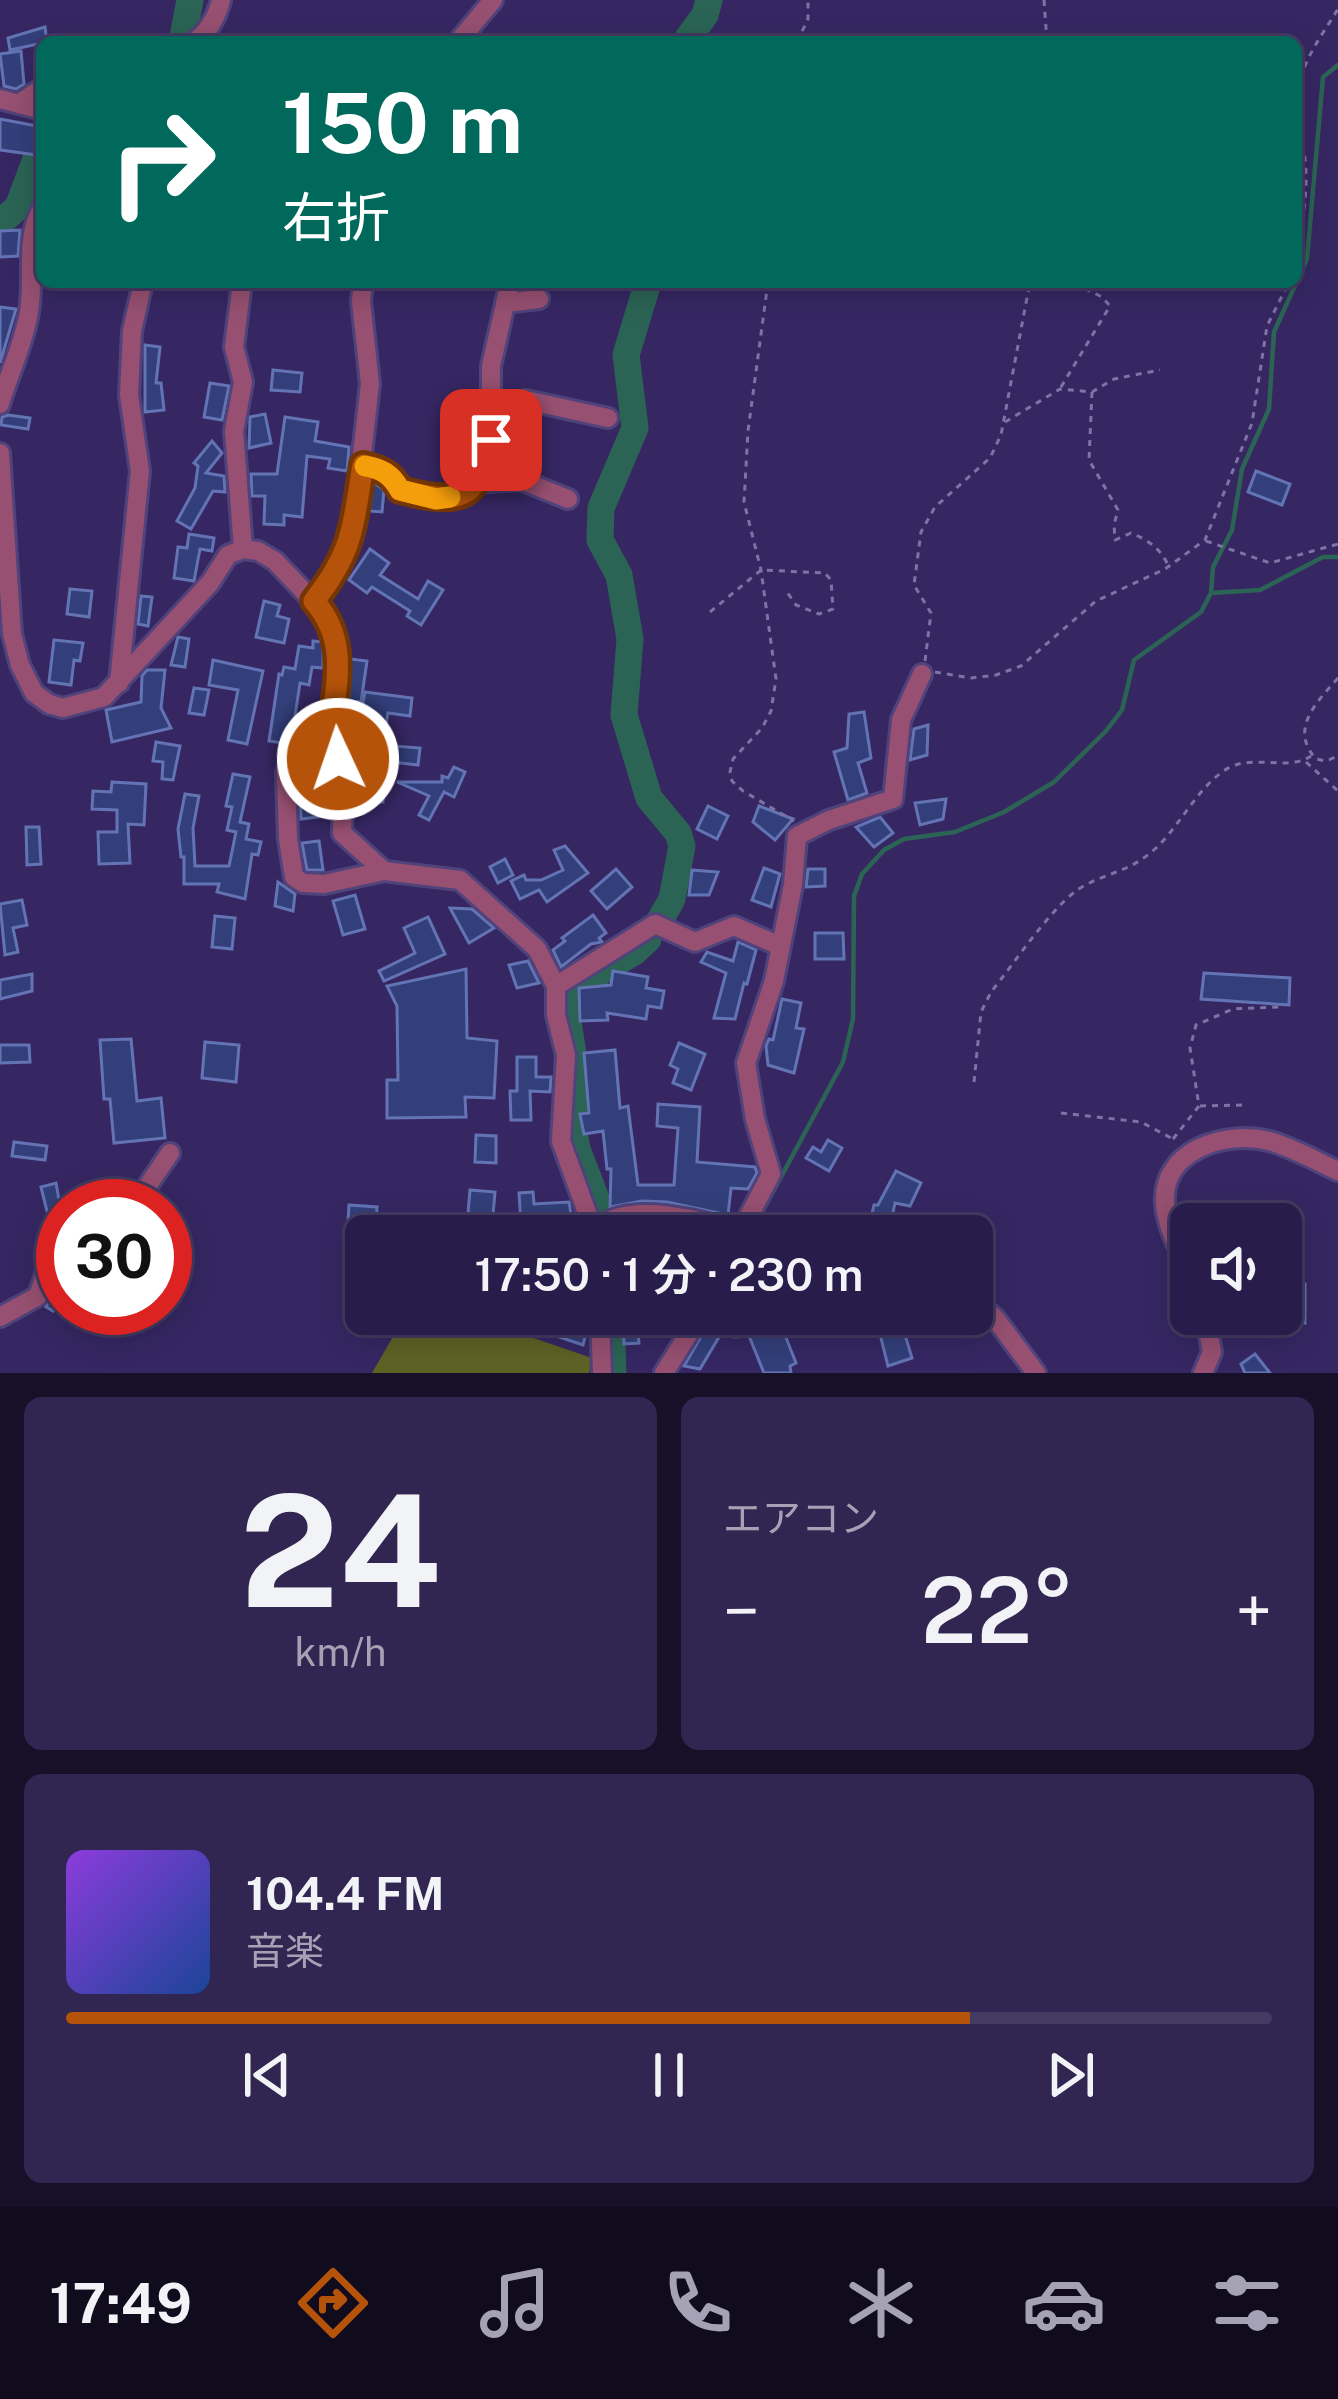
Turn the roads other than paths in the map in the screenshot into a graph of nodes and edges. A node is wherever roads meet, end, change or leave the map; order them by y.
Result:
1 (221, 0) edge
2 (493, 0) edge
3 (199, 36) edge
4 (463, 36) edge
5 (36, 219) edge
6 (142, 288) edge
7 (241, 288) edge
8 (362, 288) edge
9 (509, 288) edge
10 (539, 299) dead end
11 (505, 303) junction
12 (0, 404) edge
13 (608, 418) dead end
14 (491, 440) junction
15 (0, 453) edge
16 (363, 465) junction
17 (476, 483) junction
18 (568, 499) dead end
19 (243, 549) junction
20 (314, 601) junction
21 (922, 674) road end
22 (119, 683) junction
23 (330, 724) junction
24 (384, 871) junction
25 (778, 945) junction
26 (556, 986) junction
27 (170, 1153) dead end
28 (1338, 1171) edge
29 (152, 1179) edge
30 (592, 1215) edge
31 (753, 1215) edge
32 (1170, 1229) edge
33 (36, 1297) edge
34 (993, 1316) edge
35 (0, 1317) edge
36 (601, 1335) edge
37 (687, 1335) edge
38 (1209, 1335) edge
39 (602, 1373) edge
40 (664, 1373) edge
41 (1036, 1373) edge
42 (1203, 1373) edge

1 - 3 street
2 - 4 street
5 - 12 street
6 - 22 street
7 - 19 street
8 - 16 street
9 - 11 street
10 - 11 street
11 - 14 street
13 - 14 street
14 - 17 street
15 - 22 street
16 - 17 street
16 - 20 street
17 - 18 street
19 - 20 street
19 - 22 street
20 - 23 street
21 - 25 street
23 - 24 street
23 - 24 street
24 - 26 street
25 - 26 street
25 - 31 street
26 - 30 street
27 - 29 street
28 - 32 street
33 - 35 street
34 - 41 street
36 - 39 street
37 - 40 street
38 - 42 street

